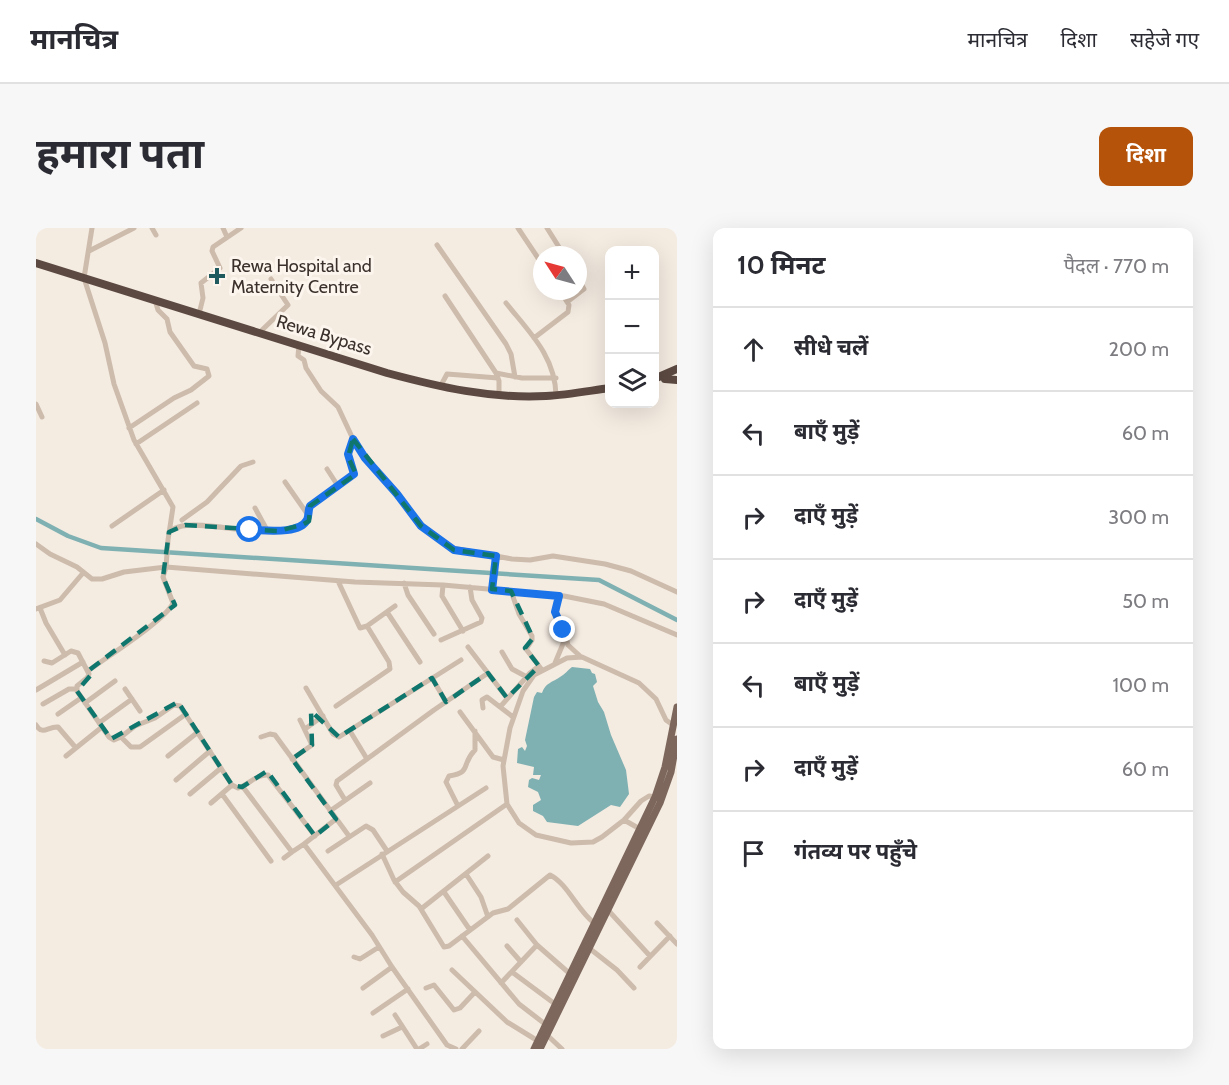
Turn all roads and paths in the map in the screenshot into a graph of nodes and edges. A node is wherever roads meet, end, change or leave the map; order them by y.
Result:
1 (92, 228) edge
2 (134, 228) edge
3 (152, 228) edge
4 (223, 228) edge
5 (242, 228) edge
6 (518, 228) edge
7 (547, 228) edge
8 (156, 235) dead end
9 (227, 237) junction
10 (437, 245) dead end
11 (558, 246) edge
12 (533, 250) edge
13 (88, 251) junction
14 (36, 263) edge
15 (84, 278) junction
16 (271, 279) dead end
17 (445, 296) dead end
18 (155, 300) junction
19 (570, 300) edge
20 (567, 302) joint
21 (506, 303) dead end
22 (200, 314) junction
23 (260, 333) junction
24 (534, 338) junction
25 (299, 345) junction
26 (674, 374) edge
27 (497, 376) junction
28 (514, 377) junction
29 (556, 378) junction
30 (659, 378) edge
31 (441, 387) junction
32 (605, 389) edge
33 (499, 395) junction
34 (556, 395) junction
35 (197, 403) dead end
36 (36, 404) edge
37 (42, 417) dead end
38 (129, 428) junction
39 (353, 439) junction
40 (136, 444) junction
41 (253, 462) dead end
42 (327, 469) dead end
43 (285, 482) dead end
44 (338, 486) junction
45 (164, 490) junction
46 (255, 508) dead end
47 (174, 509) junction
48 (309, 516) junction
49 (184, 523) junction
50 (112, 525) dead end
51 (267, 531) junction
52 (169, 532) junction
53 (36, 544) edge
54 (495, 559) junction
55 (167, 565) junction
56 (83, 573) junction
57 (338, 581) junction
58 (404, 583) junction
59 (443, 585) junction
60 (470, 587) junction
61 (493, 588) junction
62 (511, 591) junction
63 (677, 592) edge
64 (559, 596) junction
65 (395, 606) dead end
66 (38, 609) edge
67 (387, 612) junction
68 (367, 626) junction
69 (463, 631) junction
70 (434, 634) dead end
71 (677, 635) edge
72 (565, 639) junction
73 (441, 640) dead end
74 (468, 646) dead end
75 (502, 652) dead end
76 (65, 655) junction
77 (582, 657) junction
78 (461, 660) dead end
79 (44, 661) dead end
80 (83, 662) junction
81 (420, 662) dead end
82 (555, 663) junction
83 (541, 668) junction
84 (88, 671) junction
85 (488, 673) junction
86 (527, 677) junction
87 (432, 678) junction
88 (115, 681) dead end
89 (76, 688) junction
90 (306, 688) dead end
91 (125, 689) dead end
92 (36, 690) edge
93 (507, 698) junction
94 (132, 699) junction
95 (83, 700) junction
96 (446, 702) junction
97 (43, 704) dead end
98 (336, 706) dead end
99 (500, 706) junction
100 (677, 707) edge
101 (483, 708) dead end
102 (140, 711) dead end
103 (460, 712) dead end
104 (58, 714) dead end
105 (186, 714) junction
106 (323, 716) junction
107 (513, 717) junction
108 (300, 720) dead end
109 (36, 725) edge
110 (101, 725) junction
111 (673, 725) junction
112 (304, 729) junction
113 (350, 731) junction
114 (198, 732) junction
115 (475, 732) junction
116 (261, 736) dead end
117 (121, 737) junction
118 (677, 741) edge
119 (76, 748) junction
120 (210, 752) junction
121 (66, 756) dead end
122 (168, 756) dead end
123 (292, 759) junction
124 (367, 759) junction
125 (504, 760) junction
126 (221, 768) junction
127 (674, 770) edge
128 (177, 780) dead end
129 (370, 783) dead end
130 (232, 785) junction
131 (243, 787) junction
132 (486, 788) dead end
133 (190, 794) dead end
134 (222, 794) junction
135 (656, 797) junction
136 (345, 800) junction
137 (211, 803) dead end
138 (507, 804) junction
139 (458, 806) junction
140 (330, 811) junction
141 (336, 819) junction
142 (624, 820) junction
143 (641, 832) junction
144 (315, 836) junction
145 (349, 836) junction
146 (304, 844) junction
147 (328, 851) dead end
148 (292, 852) junction
149 (384, 852) junction
150 (488, 856) dead end
151 (284, 858) dead end
152 (271, 861) dead end
153 (466, 874) junction
154 (395, 882) junction
155 (336, 885) junction
156 (444, 892) junction
157 (606, 907) junction
158 (421, 909) junction
159 (488, 917) junction
160 (518, 920) dead end
161 (594, 923) junction
162 (657, 923) dead end
163 (470, 930) junction
164 (462, 936) junction
165 (670, 936) junction
166 (677, 944) edge
167 (537, 945) junction
168 (507, 946) dead end
169 (379, 947) junction
170 (589, 948) junction
171 (354, 957) dead end
172 (650, 957) junction
173 (521, 962) junction
174 (392, 967) junction
175 (640, 967) dead end
176 (452, 970) dead end
177 (512, 972) junction
178 (569, 973) junction
179 (501, 983) junction
180 (426, 987) dead end
181 (363, 988) dead end
182 (634, 988) dead end
183 (408, 989) junction
184 (474, 993) junction
185 (555, 1004) junction
186 (373, 1013) dead end
187 (395, 1015) dead end
188 (548, 1023) junction
189 (402, 1027) junction
190 (479, 1031) dead end
191 (547, 1035) junction
192 (383, 1036) dead end
193 (538, 1041) junction
194 (427, 1044) dead end
195 (444, 1047) edge
196 (418, 1049) edge
197 (456, 1049) edge
198 (462, 1049) edge
199 (534, 1049) edge
200 (540, 1049) edge
201 (562, 1049) edge

1 - 13 street
2 - 13 street
3 - 8 street
4 - 9 street
5 - 9 street
6 - 12 street
7 - 11 street
9 - 22 street
10 - 28 street
13 - 15 street
14 - 15 highway, Rewa Bypass
15 - 18 highway, Rewa Bypass
15 - 38 street
16 - 23 street
17 - 27 street
18 - 22 highway, Rewa Bypass
18 - 38 street
19 - 20 street
20 - 24 street
21 - 24 street
22 - 23 highway, Rewa Bypass
23 - 25 highway, Rewa Bypass
24 - 29 street
25 - 31 highway, Rewa Bypass
25 - 39 street
26 - 30 highway
27 - 28 street
27 - 31 street
27 - 33 street
28 - 29 street
29 - 34 street
31 - 33 highway, Rewa Bypass
32 - 34 highway, Rewa Bypass
33 - 34 highway, Rewa Bypass
35 - 40 street
36 - 37 street
38 - 40 street
39 - 44 street
39 - 54 street
40 - 45 street
41 - 49 street
42 - 44 street
43 - 48 street
44 - 48 street
45 - 47 street
45 - 50 street
46 - 51 street
47 - 49 street
47 - 52 street
48 - 51 street
49 - 51 street
49 - 52 street
52 - 55 street
53 - 56 street
54 - 61 street
54 - 63 street
55 - 56 street
55 - 57 street
55 - 84 street
56 - 66 street
57 - 58 street
57 - 68 street
58 - 59 street
58 - 70 street
59 - 60 street
59 - 69 street
60 - 61 street
60 - 69 street
61 - 62 street
62 - 64 street
62 - 83 street
64 - 71 street
64 - 72 street
65 - 67 street
66 - 76 street
67 - 68 street
67 - 81 street
68 - 98 street
69 - 73 street
72 - 77 street
72 - 82 street
74 - 85 street
75 - 86 street
76 - 79 street
76 - 80 street
77 - 82 street
77 - 111 street
78 - 87 street
80 - 84 street
80 - 92 street
82 - 83 street
83 - 86 street
83 - 107 street
84 - 89 street
85 - 93 street
85 - 96 street
86 - 93 street
87 - 96 street
87 - 113 street
88 - 95 street
89 - 95 street
89 - 97 street
90 - 106 street
91 - 94 street
93 - 99 street
94 - 102 street
94 - 110 street
95 - 104 street
95 - 110 street
96 - 124 street
99 - 101 street
99 - 107 street
100 - 111 main road
103 - 115 street
105 - 114 street
105 - 117 street
105 - 117 street
106 - 112 street
106 - 113 street
107 - 125 street
108 - 112 street
109 - 119 street
110 - 117 street
110 - 119 street
111 - 135 main road
112 - 123 street
113 - 124 street
114 - 120 street
114 - 122 street
115 - 125 street
115 - 139 street
116 - 123 street
118 - 127 main road
119 - 121 street
120 - 126 street
120 - 128 street
123 - 140 street
124 - 136 street
125 - 138 street
126 - 130 street
126 - 133 street
127 - 143 main road
129 - 136 street
130 - 131 street
130 - 134 street
131 - 144 street
131 - 148 street
132 - 139 street
134 - 137 street
134 - 152 street
135 - 142 street
135 - 143 main road
136 - 140 street
138 - 142 street
138 - 154 street
139 - 149 street
140 - 141 street
141 - 144 street
141 - 145 street
142 - 143 street
143 - 157 main road
144 - 146 street
145 - 147 street
145 - 149 street
146 - 148 street
146 - 155 street
148 - 151 street
149 - 154 street
149 - 155 street
150 - 153 street
153 - 156 street
153 - 159 street
154 - 158 street
155 - 169 street
156 - 158 street
156 - 163 street
157 - 161 main road
157 - 170 main road
157 - 172 street
158 - 164 street
159 - 161 street
159 - 163 street
160 - 167 street
161 - 178 main road
162 - 165 street
163 - 164 street
164 - 179 street
165 - 166 street
165 - 172 street
167 - 173 street
167 - 178 street
168 - 173 street
169 - 171 street
169 - 174 street
170 - 182 street
170 - 188 main road
172 - 175 street
173 - 177 street
174 - 181 street
174 - 183 street
176 - 184 street
177 - 179 street
177 - 185 street
178 - 185 main road
179 - 188 street
180 - 184 street
183 - 186 street
183 - 195 street
184 - 193 street
185 - 188 main road
187 - 189 street
188 - 191 main road
188 - 193 main road
189 - 192 street
189 - 196 street
190 - 198 street
191 - 200 main road
191 - 201 street
193 - 199 main road
194 - 196 street
195 - 197 street

